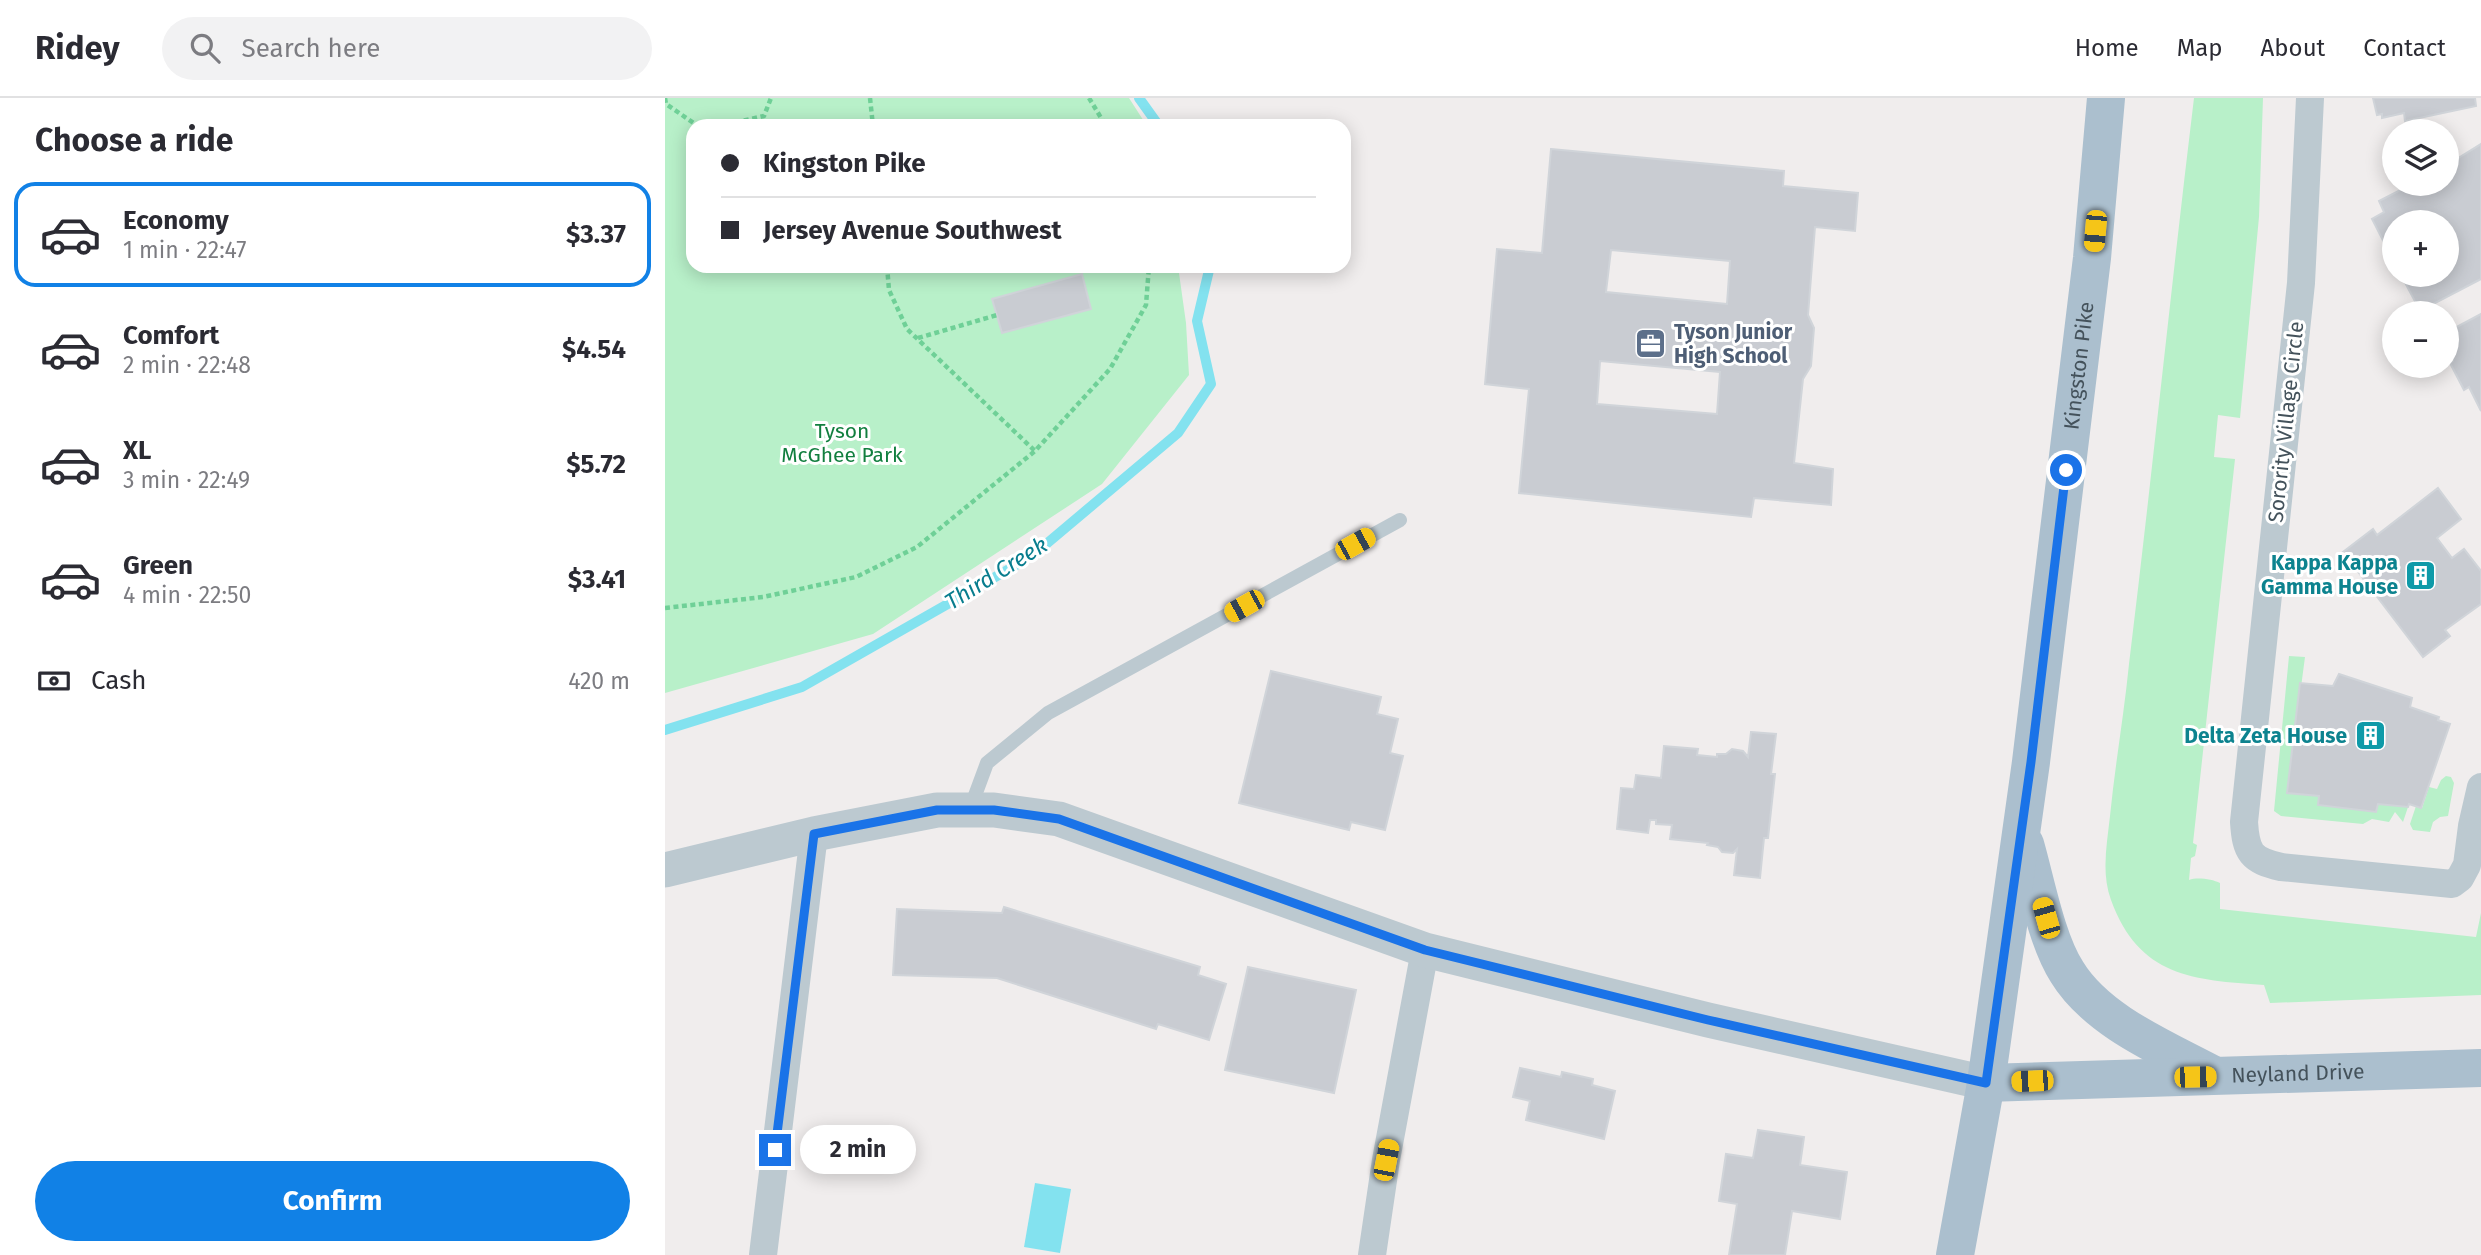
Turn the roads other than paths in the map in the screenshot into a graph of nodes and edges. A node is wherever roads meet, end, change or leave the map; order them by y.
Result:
1 (2106, 98) edge
2 (2310, 98) edge
3 (1400, 520) dead end
4 (2481, 788) edge
5 (969, 810) junction
6 (2021, 831) junction
7 (814, 834) junction
8 (665, 870) edge
9 (1425, 950) junction
10 (2481, 1068) edge
11 (2217, 1076) junction
12 (1986, 1083) junction
13 (763, 1255) edge
14 (1372, 1255) edge
15 (1955, 1255) edge

1 - 6 main road, Kingston Pike
2 - 4 street, Sorority Village Circle
3 - 5 lane
5 - 7 street
5 - 9 street
6 - 11 main road
6 - 12 main road, Kingston Pike
7 - 8 street
7 - 13 street
9 - 12 street
9 - 14 street
10 - 11 main road, Neyland Drive
11 - 12 main road, Neyland Drive
12 - 15 main road, Kingston Pike

